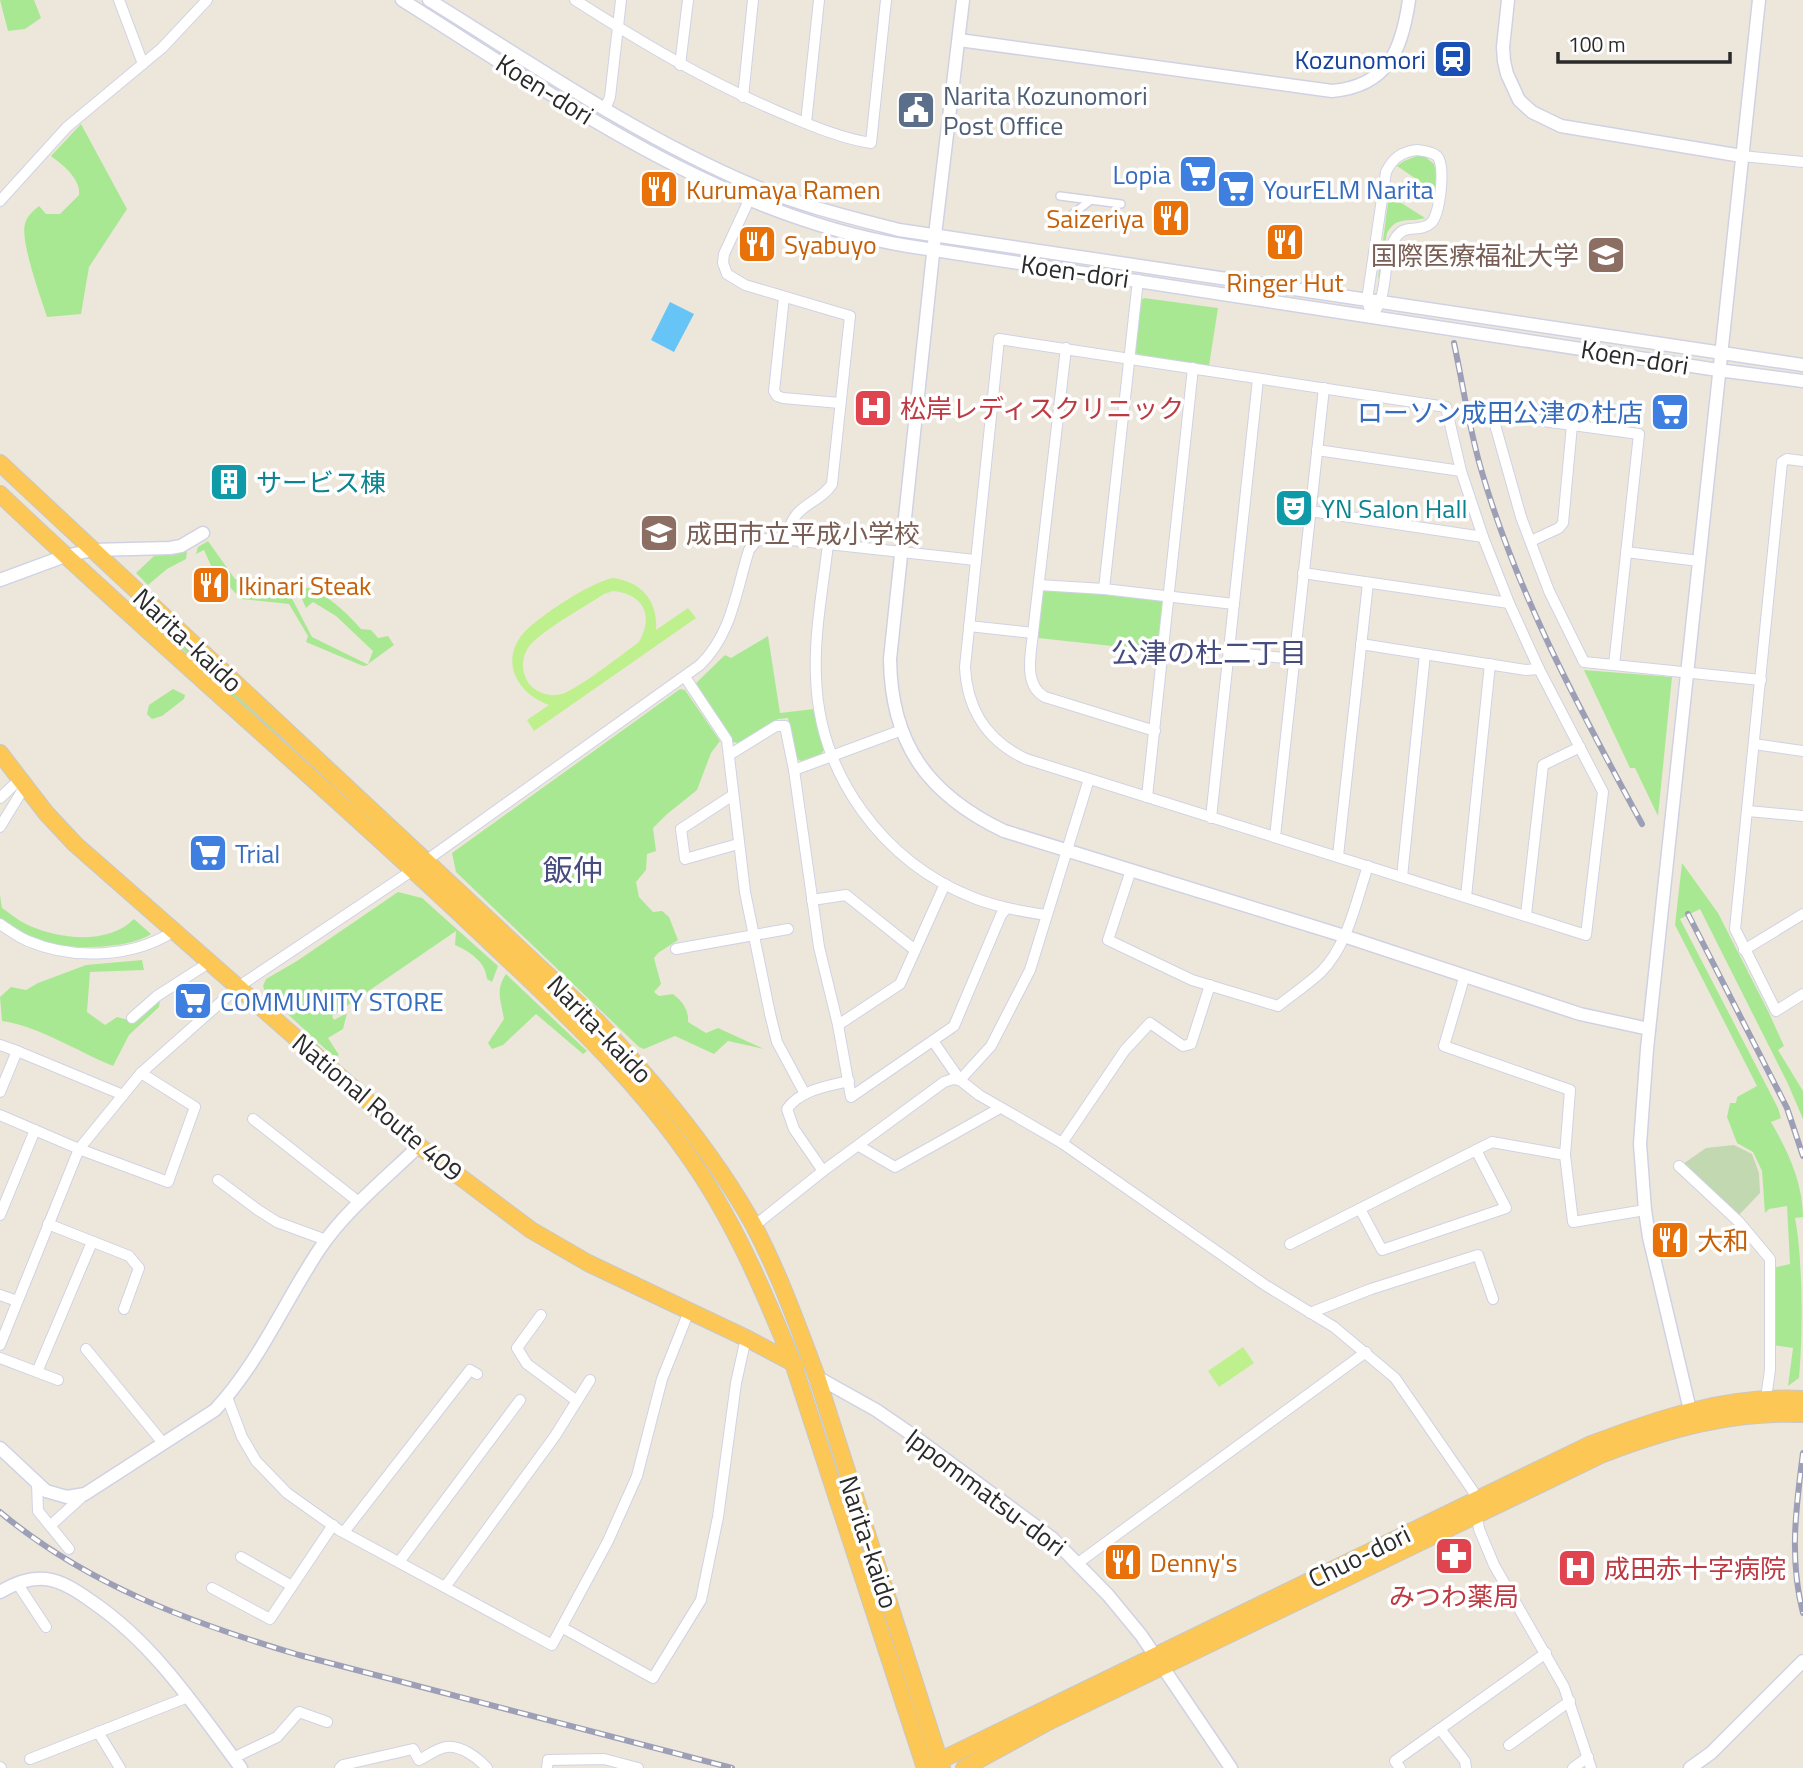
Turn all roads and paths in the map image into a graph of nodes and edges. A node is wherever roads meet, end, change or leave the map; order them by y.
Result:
1 (119, 0) edge
2 (207, 0) edge
3 (401, 0) edge
4 (429, 0) edge
5 (575, 0) edge
6 (621, 0) edge
7 (688, 0) edge
8 (753, 0) edge
9 (819, 0) edge
10 (886, 0) edge
11 (963, 0) edge
12 (1409, 0) edge
13 (1507, 0) edge
14 (1759, 0) edge
15 (618, 27) junction
16 (960, 40) junction
17 (143, 64) junction
18 (680, 65) junction
19 (743, 97) junction
20 (605, 109) junction
21 (806, 124) junction
22 (1742, 156) junction
23 (1803, 162) edge
24 (1060, 196) dead end
25 (749, 200) junction
26 (1091, 200) junction
27 (0, 201) edge
28 (1121, 204) dead end
29 (1057, 226) dead end
30 (935, 235) junction
31 (933, 250) junction
32 (1138, 280) junction
33 (784, 297) junction
34 (1367, 300) junction
35 (1382, 302) junction
36 (1372, 317) junction
37 (1066, 348) junction
38 (1720, 352) junction
39 (1129, 359) junction
40 (1803, 365) edge
41 (1193, 368) junction
42 (1718, 370) junction
43 (1258, 379) junction
44 (1803, 381) edge
45 (1324, 388) junction
46 (840, 403) junction
47 (1573, 425) junction
48 (1317, 450) junction
49 (1803, 461) edge
50 (0, 463) edge
51 (1461, 471) junction
52 (0, 494) edge
53 (1310, 512) junction
54 (203, 533) dead end
55 (1483, 537) junction
56 (787, 540) junction
57 (1531, 541) junction
58 (828, 544) junction
59 (93, 550) junction
60 (902, 552) junction
61 (1626, 552) junction
62 (65, 555) junction
63 (975, 560) junction
64 (1699, 561) junction
65 (1303, 573) junction
66 (0, 580) edge
67 (1368, 583) junction
68 (1039, 585) junction
69 (1104, 589) junction
70 (1169, 597) junction
71 (1509, 603) junction
72 (1234, 604) junction
73 (969, 626) junction
74 (1033, 633) junction
75 (1361, 644) junction
76 (1228, 652) junction
77 (1425, 654) junction
78 (1293, 659) junction
79 (1490, 664) junction
80 (1614, 665) junction
81 (1539, 669) junction
82 (1687, 673) junction
83 (685, 677) junction
84 (1761, 680) junction
85 (902, 730) junction
86 (1155, 731) junction
87 (1754, 744) junction
88 (1580, 747) junction
89 (1803, 751) edge
90 (0, 753) edge
91 (729, 755) junction
92 (831, 756) junction
93 (794, 770) junction
94 (1089, 779) junction
95 (22, 783) junction
96 (733, 795) junction
97 (1147, 797) junction
98 (0, 799) edge
99 (1748, 811) junction
100 (1803, 816) edge
101 (1211, 818) junction
102 (0, 827) edge
103 (1275, 836) junction
104 (738, 844) junction
105 (1067, 851) junction
106 (1338, 856) junction
107 (419, 866) junction
108 (1368, 866) junction
109 (1131, 870) junction
110 (1402, 877) junction
111 (945, 884) junction
112 (1466, 897) junction
113 (812, 900) junction
114 (1006, 909) junction
115 (1803, 914) edge
116 (1046, 915) junction
117 (1526, 915) junction
118 (0, 924) edge
119 (788, 929) dead end
120 (174, 931) junction
121 (754, 935) junction
122 (1344, 936) junction
123 (676, 949) dead end
124 (915, 950) junction
125 (1744, 950) junction
126 (210, 962) junction
127 (1465, 975) junction
128 (1210, 985) junction
129 (238, 987) junction
130 (1803, 994) edge
131 (132, 1018) dead end
132 (838, 1025) junction
133 (1649, 1029) junction
134 (933, 1041) junction
135 (0, 1045) edge
136 (17, 1051) junction
137 (141, 1073) junction
138 (960, 1080) junction
139 (849, 1081) junction
140 (0, 1092) edge
141 (805, 1094) junction
142 (123, 1095) junction
143 (1000, 1108) junction
144 (0, 1115) edge
145 (253, 1119) dead end
146 (35, 1130) junction
147 (1062, 1143) junction
148 (419, 1146) junction
149 (859, 1146) junction
150 (79, 1149) junction
151 (1476, 1150) junction
152 (1565, 1155) junction
153 (1679, 1166) dead end
154 (823, 1171) junction
155 (218, 1180) dead end
156 (360, 1203) junction
157 (1360, 1209) junction
158 (1646, 1210) junction
159 (0, 1215) edge
160 (48, 1224) junction
161 (754, 1226) junction
162 (326, 1240) junction
163 (92, 1242) junction
164 (1290, 1244) dead end
165 (0, 1294) edge
166 (1493, 1299) dead end
167 (17, 1301) junction
168 (124, 1309) dead end
169 (689, 1311) junction
170 (1310, 1313) junction
171 (541, 1315) dead end
172 (746, 1338) junction
173 (0, 1345) edge
174 (86, 1349) dead end
175 (1366, 1352) junction
176 (0, 1358) edge
177 (793, 1363) junction
178 (37, 1372) junction
179 (477, 1374) dead end
180 (817, 1377) junction
181 (58, 1380) dead end
182 (590, 1380) dead end
183 (227, 1397) junction
184 (1803, 1399) edge
185 (520, 1400) dead end
186 (577, 1401) junction
187 (1774, 1403) junction
188 (1690, 1410) junction
189 (1803, 1415) edge
190 (163, 1443) junction
191 (0, 1448) edge
192 (37, 1483) junction
193 (85, 1494) junction
194 (1476, 1508) junction
195 (333, 1525) junction
196 (50, 1526) junction
197 (344, 1532) junction
198 (69, 1549) dead end
199 (241, 1557) dead end
200 (400, 1562) junction
201 (1078, 1563) junction
202 (17, 1583) junction
203 (292, 1586) junction
204 (445, 1587) junction
205 (212, 1588) dead end
206 (0, 1592) edge
207 (46, 1627) dead end
208 (563, 1628) junction
209 (1546, 1653) junction
210 (1159, 1662) junction
211 (1800, 1663) edge
212 (188, 1697) junction
213 (1570, 1702) junction
214 (327, 1722) dead end
215 (1440, 1729) junction
216 (98, 1732) junction
217 (1508, 1745) dead end
218 (30, 1759) dead end
219 (237, 1763) edge
220 (1589, 1763) edge
221 (935, 1766) edge
222 (120, 1768) edge
223 (340, 1768) edge
224 (487, 1768) edge
225 (547, 1768) edge
226 (638, 1768) edge
227 (964, 1768) edge
228 (1231, 1768) edge
229 (1400, 1768) edge
230 (1466, 1768) edge
231 (1573, 1768) edge
232 (1690, 1768) edge

1 - 17 street
2 - 17 street
3 - 25 street, Koen-dori
4 - 20 street, Koen-dori
5 - 15 street
6 - 15 street
7 - 18 street
8 - 19 street
9 - 21 street
10 - 21 street
11 - 16 street
12 - 16 street
13 - 22 street
14 - 22 street
15 - 18 street
15 - 20 street
16 - 30 street
17 - 27 street
18 - 19 street
19 - 21 street
20 - 30 street, Koen-dori
22 - 23 street
22 - 38 street
24 - 26 street
25 - 31 street, Koen-dori
25 - 33 street
26 - 28 street
26 - 29 street
30 - 31 street
30 - 34 street, Koen-dori
31 - 32 street, Koen-dori
31 - 60 street
32 - 36 street, Koen-dori
32 - 39 street
33 - 46 street
33 - 46 street
34 - 35 street, Koen-dori
34 - 35 street
34 - 36 street
35 - 36 street
35 - 38 street, Koen-dori
36 - 42 street, Koen-dori
37 - 39 street
37 - 63 street
37 - 68 street
38 - 40 street, Koen-dori
38 - 42 street
39 - 41 street
39 - 69 street
41 - 43 street
41 - 70 street
42 - 44 street, Koen-dori
42 - 64 street
43 - 45 street
43 - 72 street
45 - 48 street
45 - 51 street
46 - 56 street
47 - 57 street
47 - 57 street
47 - 61 street
48 - 51 street
48 - 53 street
49 - 84 street
50 - 59 highway, Narita-kaido
51 - 55 street
52 - 62 highway, Narita-kaido
53 - 55 street
53 - 65 street
54 - 59 street
55 - 71 street
56 - 58 street
56 - 83 street
57 - 80 street
58 - 60 street
58 - 92 street
59 - 62 street
59 - 107 highway, Narita-kaido
60 - 63 street
60 - 85 street
61 - 64 street
61 - 80 street
62 - 66 street
62 - 107 highway, Narita-kaido
63 - 73 street
64 - 82 street
65 - 67 street
65 - 78 street
67 - 71 street
67 - 75 street
68 - 69 street
68 - 74 street
69 - 70 street
70 - 72 street
70 - 86 street
71 - 81 street
72 - 76 street
73 - 74 street
73 - 94 street
74 - 86 street
75 - 77 street
75 - 106 street
76 - 78 street
76 - 101 street
77 - 79 street
77 - 110 street
78 - 103 street
79 - 81 street
79 - 112 street
80 - 82 street
81 - 88 street
82 - 84 street
82 - 133 street
83 - 91 street
83 - 107 street
84 - 87 street
85 - 92 street
85 - 105 street
86 - 97 street
87 - 89 street
87 - 99 street
88 - 117 street
88 - 117 street
90 - 95 highway, National Route 409
91 - 93 street
91 - 96 street
92 - 93 street
92 - 111 street
93 - 113 street
94 - 97 street
94 - 105 street
95 - 98 street
95 - 102 street
95 - 120 highway, National Route 409
96 - 104 street
96 - 104 street
97 - 101 street
99 - 100 street
99 - 125 street
101 - 103 street
103 - 106 street
104 - 121 street
105 - 109 street
105 - 116 street
106 - 108 street
107 - 129 street
107 - 161 highway, Narita-kaido
107 - 177 highway, Narita-kaido
108 - 110 street
108 - 122 street
109 - 122 street
109 - 128 street
110 - 112 street
111 - 114 street
111 - 124 street
112 - 117 street
113 - 124 street
113 - 132 street
114 - 116 street
114 - 134 street
115 - 125 street
116 - 138 street
118 - 120 street
119 - 121 street
120 - 126 highway, National Route 409
121 - 123 street
121 - 141 street
122 - 127 street
122 - 128 street
124 - 132 street
125 - 130 street
126 - 129 highway, National Route 409
126 - 131 street
127 - 133 street
127 - 152 street
128 - 147 street
129 - 137 street
129 - 148 highway, National Route 409
132 - 139 street
133 - 158 street
134 - 138 street
134 - 139 street
135 - 136 street
136 - 140 street
136 - 142 street
137 - 142 street
137 - 150 street
138 - 143 street
138 - 149 street
139 - 141 street
141 - 154 street
142 - 150 street
143 - 147 street
143 - 149 street
144 - 146 street
145 - 156 street
146 - 150 street
146 - 159 street
147 - 170 street
148 - 156 street
148 - 169 highway, National Route 409
149 - 154 street
150 - 160 street
151 - 152 street
151 - 157 street
151 - 157 street
152 - 158 street
153 - 187 street
154 - 161 street
155 - 162 street
156 - 162 street
157 - 164 street
158 - 188 street
160 - 163 street
160 - 167 street
161 - 180 highway, Narita-kaido
162 - 183 street
163 - 168 street
163 - 178 street
165 - 167 street
166 - 170 street
167 - 173 street
169 - 172 highway, National Route 409
169 - 208 street
170 - 175 street
171 - 186 street
172 - 177 highway, National Route 409
172 - 208 street
174 - 190 street
175 - 194 street
175 - 201 street
176 - 178 street
177 - 180 highway, National Route 409
177 - 221 highway, Narita-kaido
178 - 181 street
179 - 197 street
180 - 201 street, Ippommatsu-dori
180 - 221 highway, Narita-kaido
182 - 186 street
183 - 190 street
183 - 195 street
184 - 187 highway, Chuo-dori
185 - 200 street
186 - 204 street
187 - 188 highway, Chuo-dori
187 - 189 highway, Chuo-dori
187 - 194 highway, Chuo-dori
188 - 194 highway, Chuo-dori
190 - 193 street
191 - 192 street
192 - 193 street
192 - 196 street
193 - 196 street
194 - 209 street
194 - 210 highway, Chuo-dori
195 - 197 street
195 - 203 street
196 - 198 street
197 - 200 street
199 - 203 street
200 - 204 street
201 - 210 street, Ippommatsu-dori
202 - 206 street
202 - 207 street
202 - 212 street
203 - 205 street
204 - 208 street
209 - 213 street
209 - 215 street
210 - 221 highway, Chuo-dori
210 - 227 highway, Chuo-dori
210 - 228 street, Ippommatsu-dori
211 - 232 street
212 - 216 street
212 - 219 street
213 - 217 street
213 - 220 street
214 - 219 street
215 - 229 street
215 - 230 street
216 - 218 street
216 - 222 street
220 - 231 street
223 - 224 street
225 - 226 street

